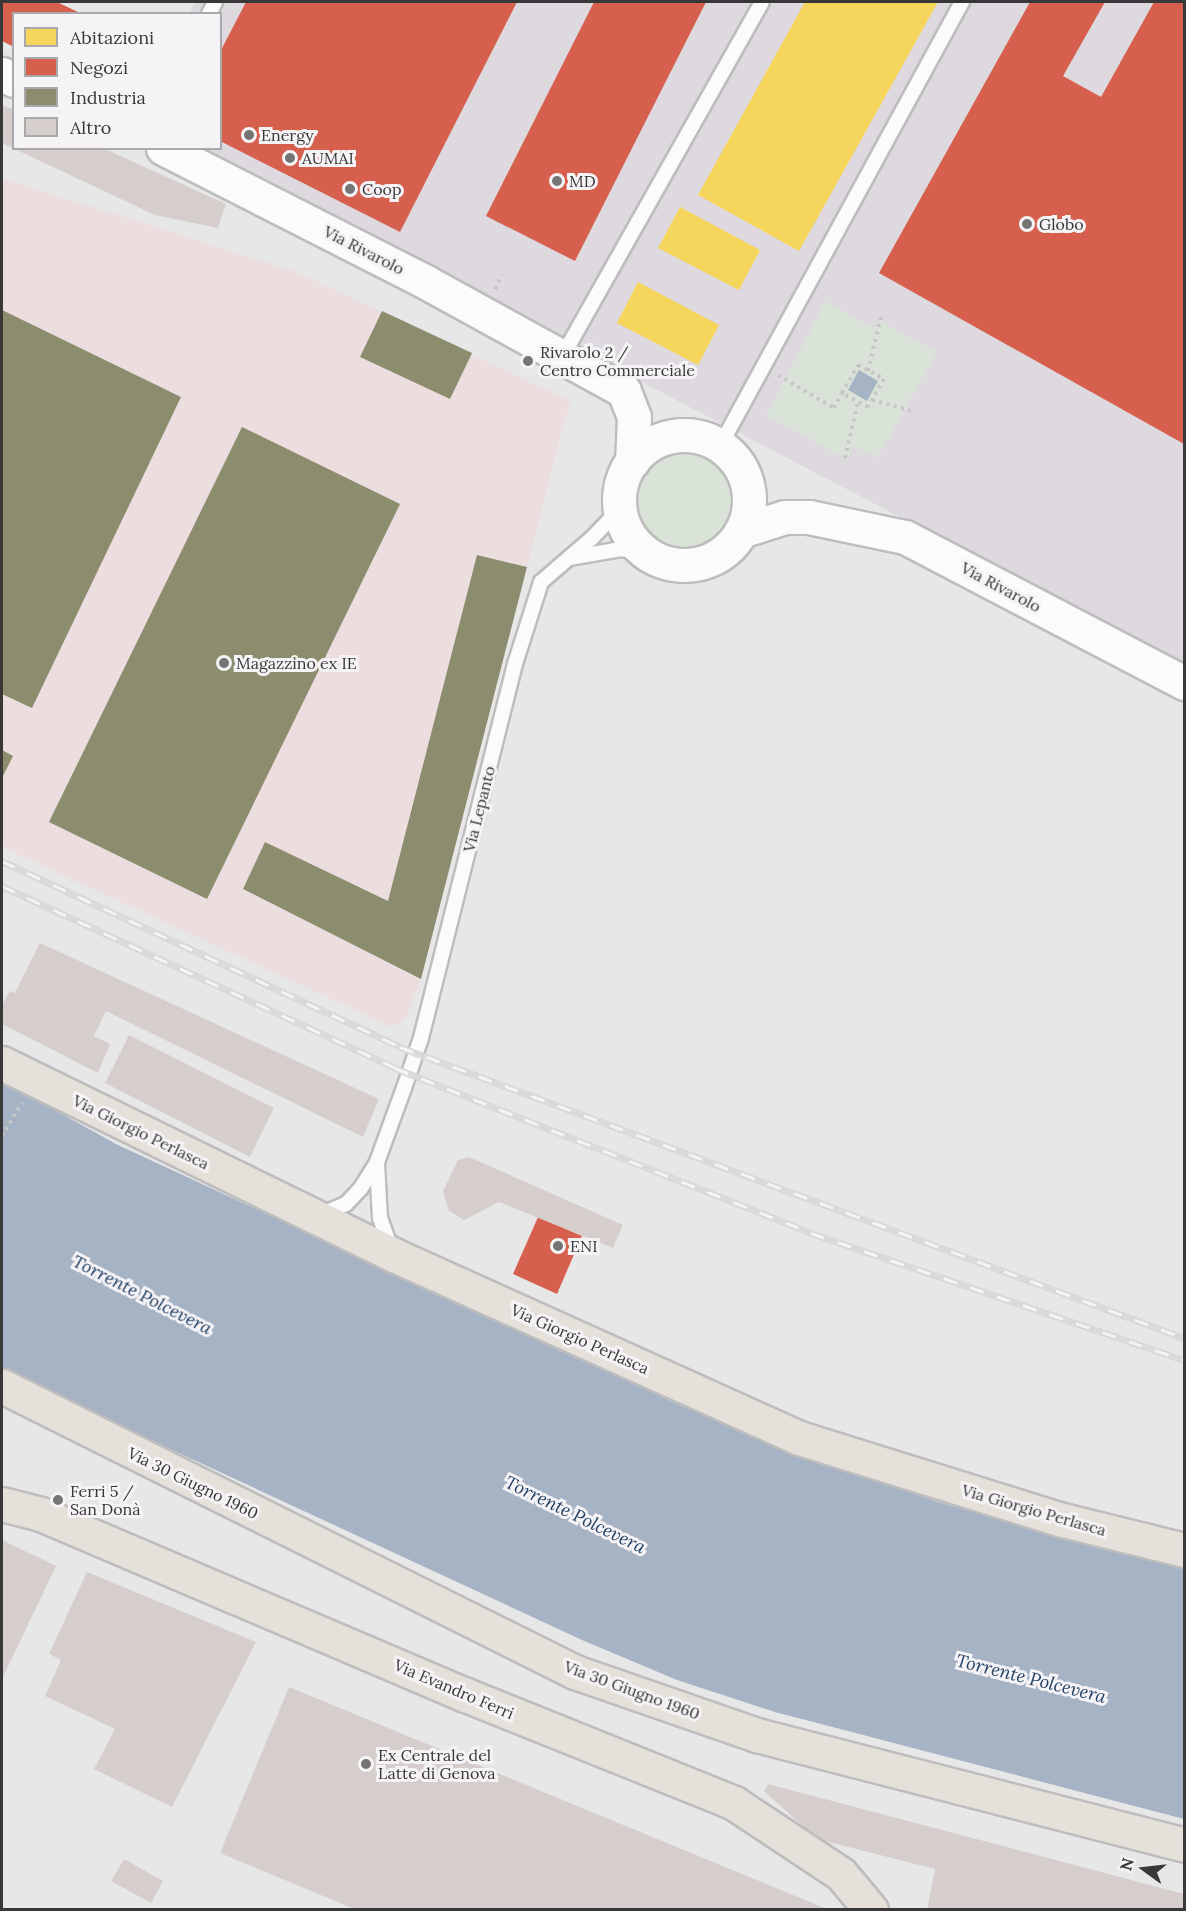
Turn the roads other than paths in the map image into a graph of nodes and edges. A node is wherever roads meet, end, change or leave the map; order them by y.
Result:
1 (762, 2) edge
2 (962, 2) edge
3 (167, 150) edge
4 (562, 357) junction
5 (629, 398) junction
6 (678, 436) junction
7 (720, 446) junction
8 (632, 462) junction
9 (745, 479) junction
10 (620, 509) junction
11 (809, 517) junction
12 (741, 531) junction
13 (646, 553) junction
14 (564, 559) junction
15 (1185, 683) edge
16 (2, 1062) edge
17 (377, 1162) junction
18 (315, 1216) junction
19 (394, 1255) junction
20 (7, 1397) edge
21 (5, 1501) edge
22 (1185, 1550) edge
23 (1185, 1845) edge
24 (871, 1910) edge

1 - 4 lane
2 - 7 lane
3 - 4 main road, Via Rivarolo
4 - 5 main road, Via Rivarolo
5 - 6 main road, Via Rivarolo
5 - 8 main road
6 - 7 main road, Via Rivarolo
6 - 8 main road
7 - 9 main road, Via Rivarolo
8 - 10 main road
9 - 11 main road, Via Rivarolo
9 - 12 main road
10 - 13 main road
10 - 14 lane
11 - 12 main road, Via Rivarolo
11 - 15 main road, Via Rivarolo
12 - 13 main road, Via Rivarolo
13 - 14 lane
14 - 17 lane, Via Lepanto
16 - 18 main road, Via Giorgio Perlasca
17 - 18 lane
17 - 19 lane
18 - 19 main road, Via Giorgio Perlasca
19 - 22 main road, Via Giorgio Perlasca
20 - 23 main road, Via 30 Giugno 1960
21 - 24 main road, Via Evandro Ferri

